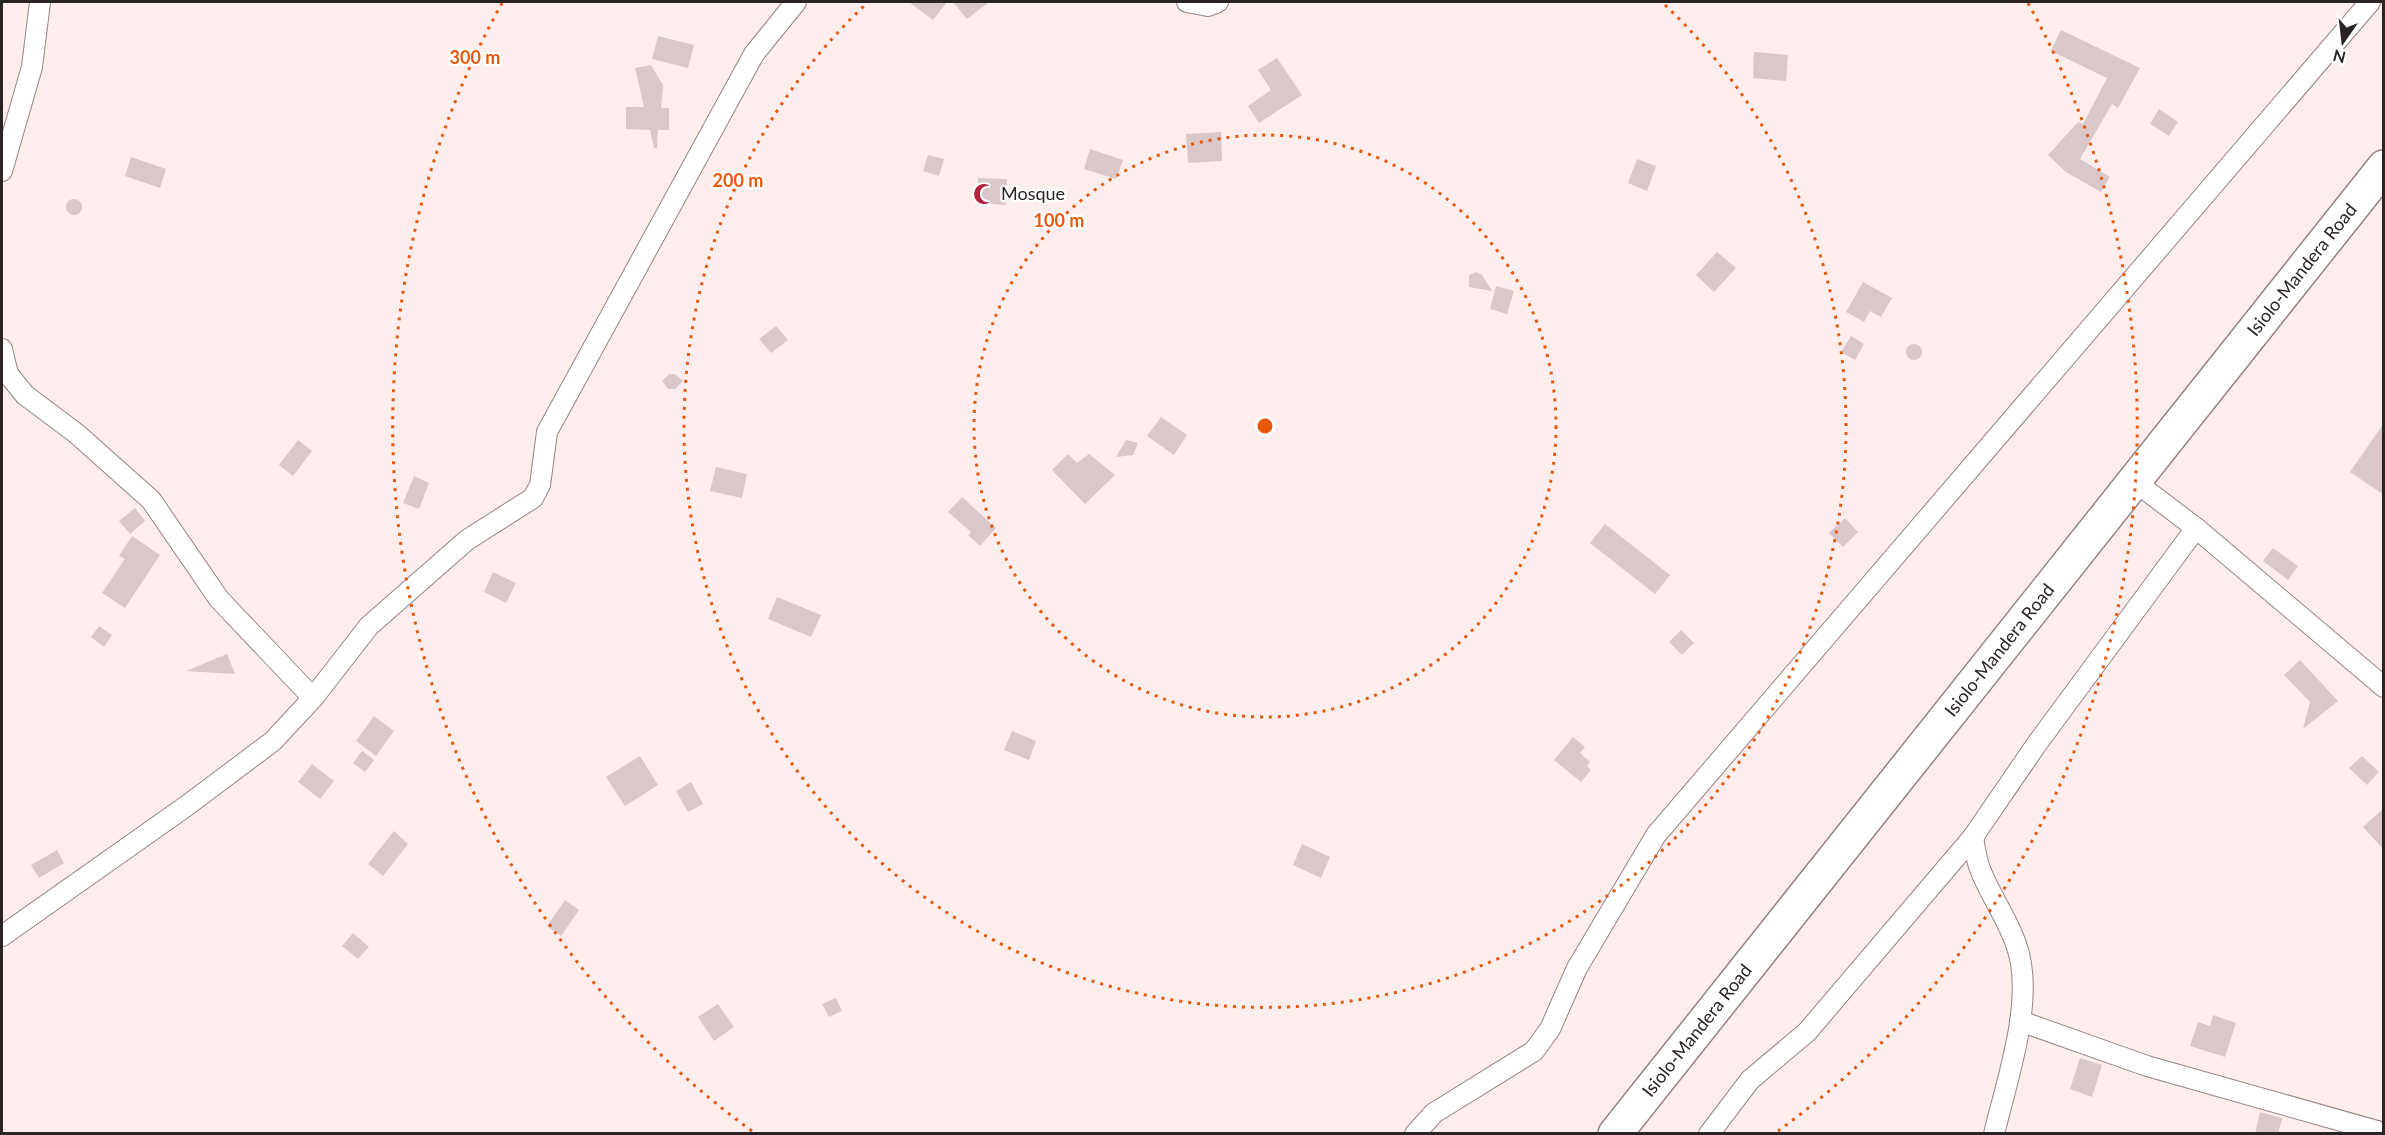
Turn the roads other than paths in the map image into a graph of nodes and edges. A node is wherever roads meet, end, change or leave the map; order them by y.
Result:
1 (40, 2) edge
2 (796, 2) edge
3 (1187, 2) edge
4 (1218, 2) edge
5 (2370, 2) edge
6 (2384, 167) edge
7 (2, 171) edge
8 (2, 349) edge
9 (2134, 482) junction
10 (2196, 528) junction
11 (2380, 685) edge
12 (313, 698) junction
13 (1973, 837) junction
14 (2, 936) edge
15 (2020, 1021) junction
16 (2384, 1133) edge
17 (1415, 1134) edge
18 (1615, 1134) edge
19 (1709, 1134) edge
20 (1994, 1134) edge

1 - 7 street
2 - 12 street
3 - 4 street
5 - 17 street
6 - 9 highway, Isiolo-Mandera Road
8 - 12 street
9 - 10 street
9 - 18 highway, Isiolo-Mandera Road
10 - 11 street
10 - 13 street
12 - 14 street
13 - 15 street
13 - 19 street
15 - 16 street
15 - 20 street

